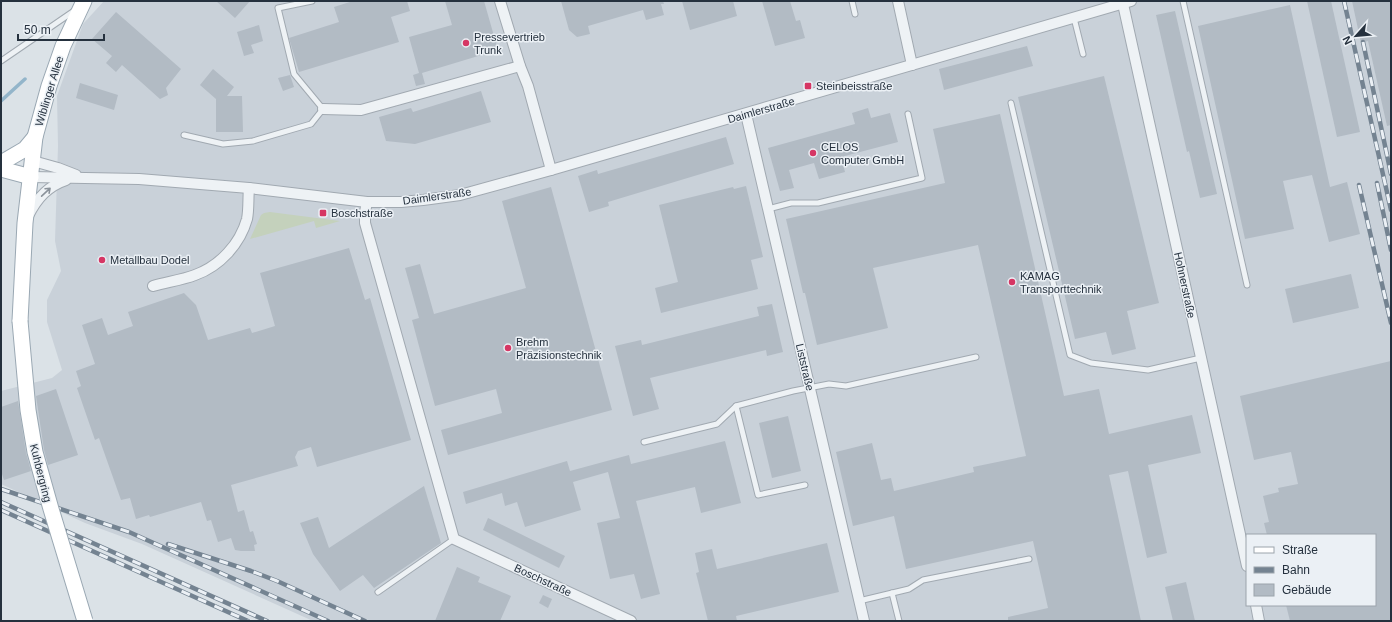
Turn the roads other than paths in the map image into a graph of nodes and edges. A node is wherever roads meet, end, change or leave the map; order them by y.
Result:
1 (312, 1) edge
2 (500, 1) edge
3 (852, 1) edge
4 (898, 1) edge
5 (1183, 1) edge
6 (1127, 2) edge
7 (83, 4) edge
8 (855, 14) dead end
9 (1074, 18) junction
10 (1083, 54) dead end
11 (1, 61) edge
12 (912, 65) junction
13 (520, 66) junction
14 (1011, 103) dead end
15 (323, 110) junction
16 (746, 114) junction
17 (908, 114) dead end
18 (36, 135) junction
19 (184, 135) dead end
20 (33, 161) junction
21 (1, 164) edge
22 (1, 169) edge
23 (551, 170) junction
24 (31, 177) junction
25 (80, 177) junction
26 (249, 188) junction
27 (368, 202) junction
28 (768, 209) junction
29 (25, 223) junction
30 (1247, 285) dead end
31 (153, 286) dead end
32 (976, 357) dead end
33 (1201, 358) junction
34 (810, 388) junction
35 (736, 406) junction
36 (644, 442) dead end
37 (805, 485) dead end
38 (454, 539) junction
39 (1029, 559) dead end
40 (1246, 561) edge
41 (378, 592) dead end
42 (892, 593) junction
43 (859, 602) junction
44 (1256, 606) edge
45 (85, 621) edge
46 (631, 621) edge
47 (864, 621) edge
48 (899, 621) edge
49 (1259, 621) edge

1 - 15 lane
2 - 13 street
3 - 8 lane
4 - 12 street
5 - 30 lane
6 - 9 street, Daimlerstraße
6 - 33 street, Hohnerstraße
7 - 11 lane
7 - 18 main road, Wiblinger Allee
9 - 10 lane
9 - 12 street, Daimlerstraße
12 - 16 street, Daimlerstraße
13 - 15 street
13 - 23 street
14 - 33 lane
15 - 19 lane
16 - 23 street, Daimlerstraße
16 - 28 street, Liststraße
17 - 28 lane
18 - 20 main road, Wiblinger Allee
18 - 21 main road
20 - 21 main road
20 - 24 main road, Wiblinger Allee
20 - 25 street, Daimlerstraße
22 - 24 main road
23 - 27 street, Daimlerstraße
24 - 25 street, Daimlerstraße
24 - 29 main road, Wiblinger Allee
25 - 26 street, Daimlerstraße
29 -> 25 street, Daimlerstraße
26 - 27 street, Daimlerstraße
26 - 31 street
27 - 38 street
28 - 34 street, Liststraße
29 - 45 main road, Kuhbergring, bridge
32 - 34 lane
33 - 40 street, Hohnerstraße
34 - 35 lane
34 - 43 street, Liststraße
35 - 36 lane
35 - 37 lane
38 - 41 lane
38 - 46 street, Boschstraße
39 - 42 lane
42 - 43 lane
42 - 48 lane
43 - 47 street, Liststraße
44 - 49 street

